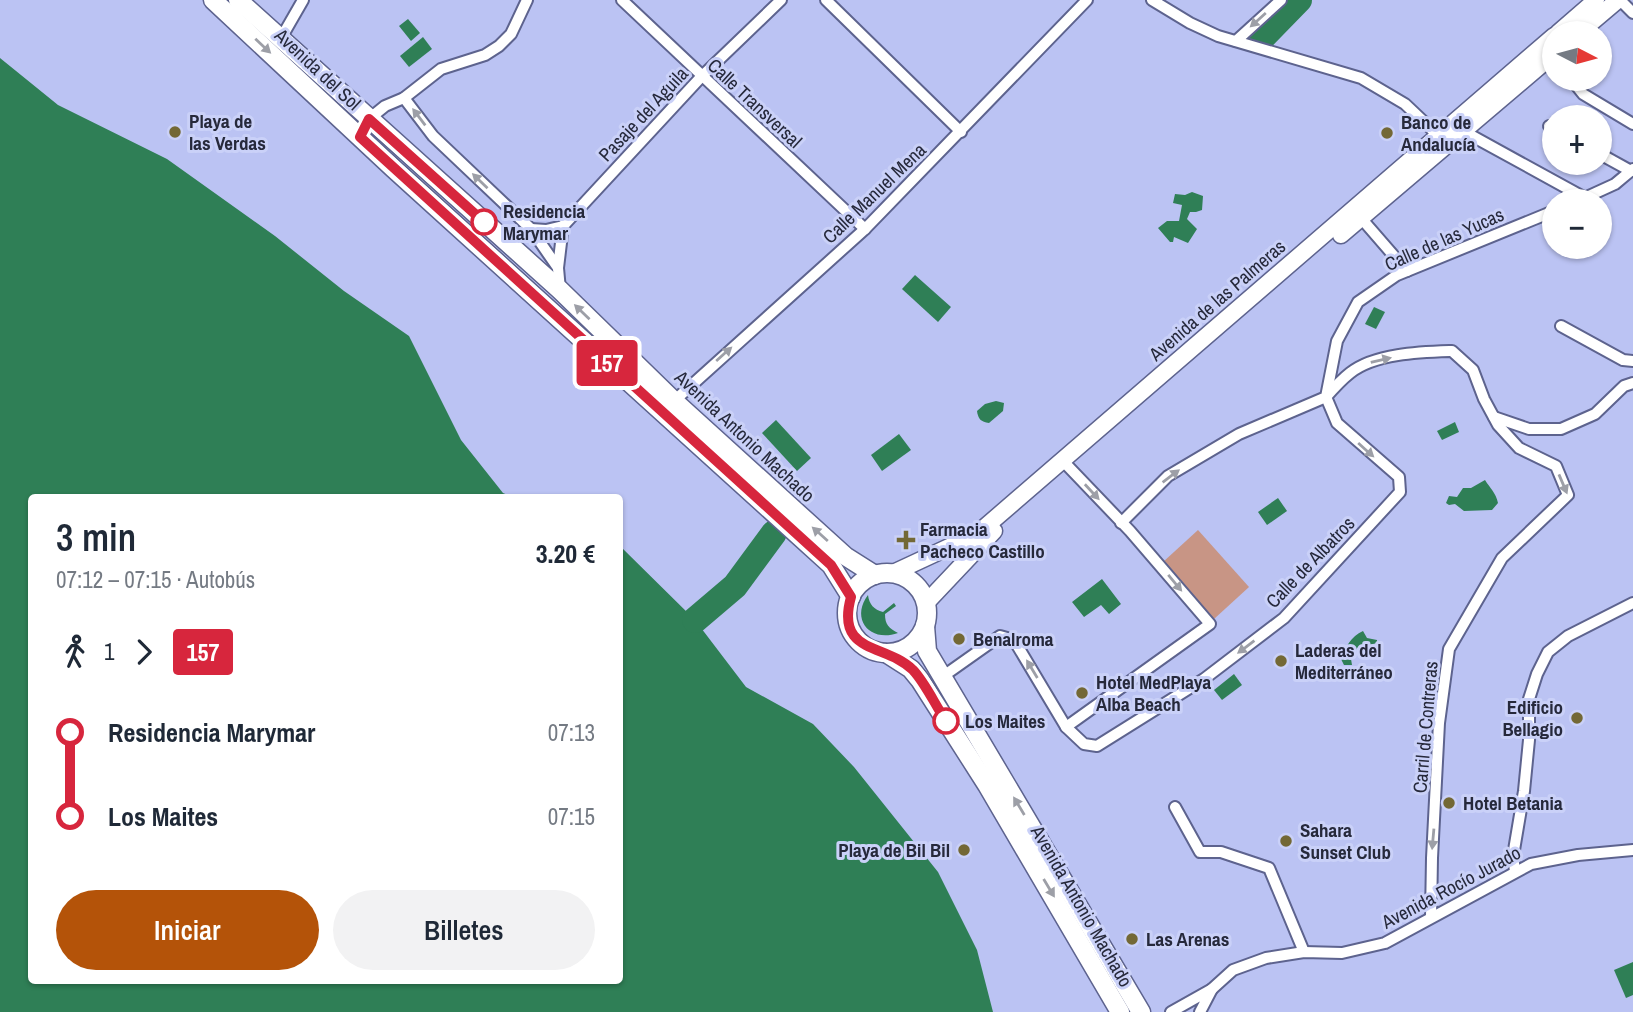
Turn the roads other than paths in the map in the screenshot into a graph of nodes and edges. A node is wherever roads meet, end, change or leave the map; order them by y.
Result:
1 (213, 0) edge
2 (238, 0) edge
3 (303, 0) edge
4 (527, 0) edge
5 (622, 0) edge
6 (781, 0) edge
7 (827, 0) edge
8 (1087, 0) edge
9 (1152, 0) edge
10 (1281, 0) edge
11 (1596, 0) edge
12 (1619, 0) edge
13 (1633, 13) edge
14 (1572, 21) edge
15 (1594, 21) edge
16 (281, 40) junction
17 (1236, 41) junction
18 (1542, 48) edge
19 (1542, 64) edge
20 (701, 77) junction
21 (1581, 91) edge
22 (404, 99) junction
23 (369, 119) junction
24 (1633, 124) edge
25 (1463, 131) junction
26 (961, 132) junction
27 (360, 137) junction
28 (1443, 141) junction
29 (1612, 159) edge
30 (394, 169) joint
31 (1632, 170) edge
32 (1562, 189) edge
33 (1604, 189) edge
34 (1542, 216) edge
35 (1361, 218) junction
36 (563, 226) junction
37 (531, 229) junction
38 (865, 229) junction
39 (558, 268) junction
40 (1407, 271) junction
41 (560, 290) junction
42 (1561, 326) dead end
43 (1633, 361) edge
44 (1633, 383) edge
45 (1326, 397) junction
46 (674, 401) junction
47 (1494, 417) junction
48 (1066, 464) junction
49 (1126, 527) junction
50 (893, 573) junction
51 (875, 575) junction
52 (851, 597) junction
53 (926, 603) junction
54 (1633, 603) edge
55 (925, 626) junction
56 (886, 653) junction
57 (942, 677) junction
58 (1066, 727) junction
59 (1175, 807) dead end
60 (1633, 850) edge
61 (1515, 871) junction
62 (1431, 916) junction
63 (1304, 952) junction
64 (1212, 989) junction
65 (1120, 1012) edge
66 (1141, 1012) edge
67 (1171, 1012) edge
68 (1200, 1012) edge

1 -> 27 main road, Avenida del Sol
2 - 16 main road, Avenida del Sol
3 - 16 street
4 - 22 street
5 - 20 street, Calle Transversal
6 - 20 street, Pasaje del Aguila
7 - 26 street
8 - 26 street, Calle Manuel Mena
9 - 17 street
10 -> 17 street
11 - 14 street, Avenida de las Palmeras
12 - 13 street
12 - 15 street
16 - 23 main road, Avenida Antonio Machado
17 - 28 street
18 - 28 street, Avenida de las Palmeras
19 - 25 street, Avenida de las Palmeras
20 - 36 street, Pasaje del Aguila
20 - 38 street, Calle Transversal
21 - 24 street
22 - 23 street
37 -> 22 street
23 - 27 street
23 - 41 main road, Avenida Antonio Machado
25 - 28 street, Avenida de las Palmeras
25 - 32 street
26 - 38 street, Calle Manuel Mena
27 - 30 main road, Avenida del Sol
28 - 35 street, Avenida de las Palmeras
28 - 48 street, Avenida de las Palmeras
29 - 31 street
30 - 52 main road, Avenida Antonio Machado
31 - 33 street
34 - 40 street, Calle de las Yucas
35 - 40 street
35 - 48 street, Avenida de las Palmeras
36 - 37 street
36 - 39 street
37 - 39 street
46 -> 38 street, Calle Manuel Mena
39 - 41 street
40 - 45 street, Calle de las Yucas
46 -> 41 main road, Avenida Antonio Machado
42 - 43 street
44 - 47 street
45 -> 47 street, Carril de Contreras
49 -> 45 street
45 -> 58 street, Calle de Albatros
51 -> 46 main road, Avenida Antonio Machado
47 -> 62 street, Carril de Contreras
48 -> 49 street
48 - 50 street, Avenida de las Palmeras
48 - 53 street, Avenida de las Palmeras
49 -> 58 street
50 - 51 main road
50 - 53 main road
51 - 52 main road
52 - 56 main road
53 - 55 main road
54 - 61 street
55 - 56 main road
55 - 57 main road, Avenida Antonio Machado
56 -> 65 main road, Avenida Antonio Machado
58 -> 57 street
66 -> 57 main road, Avenida Antonio Machado
59 - 63 street
60 - 61 street, Avenida Rocío Jurado
61 - 62 street, Avenida Rocío Jurado
62 - 63 street, Avenida Rocío Jurado
63 - 64 street, Avenida Rocío Jurado
64 - 67 street, Avenida Rocío Jurado
64 - 68 street, Avenida Rocío Jurado

